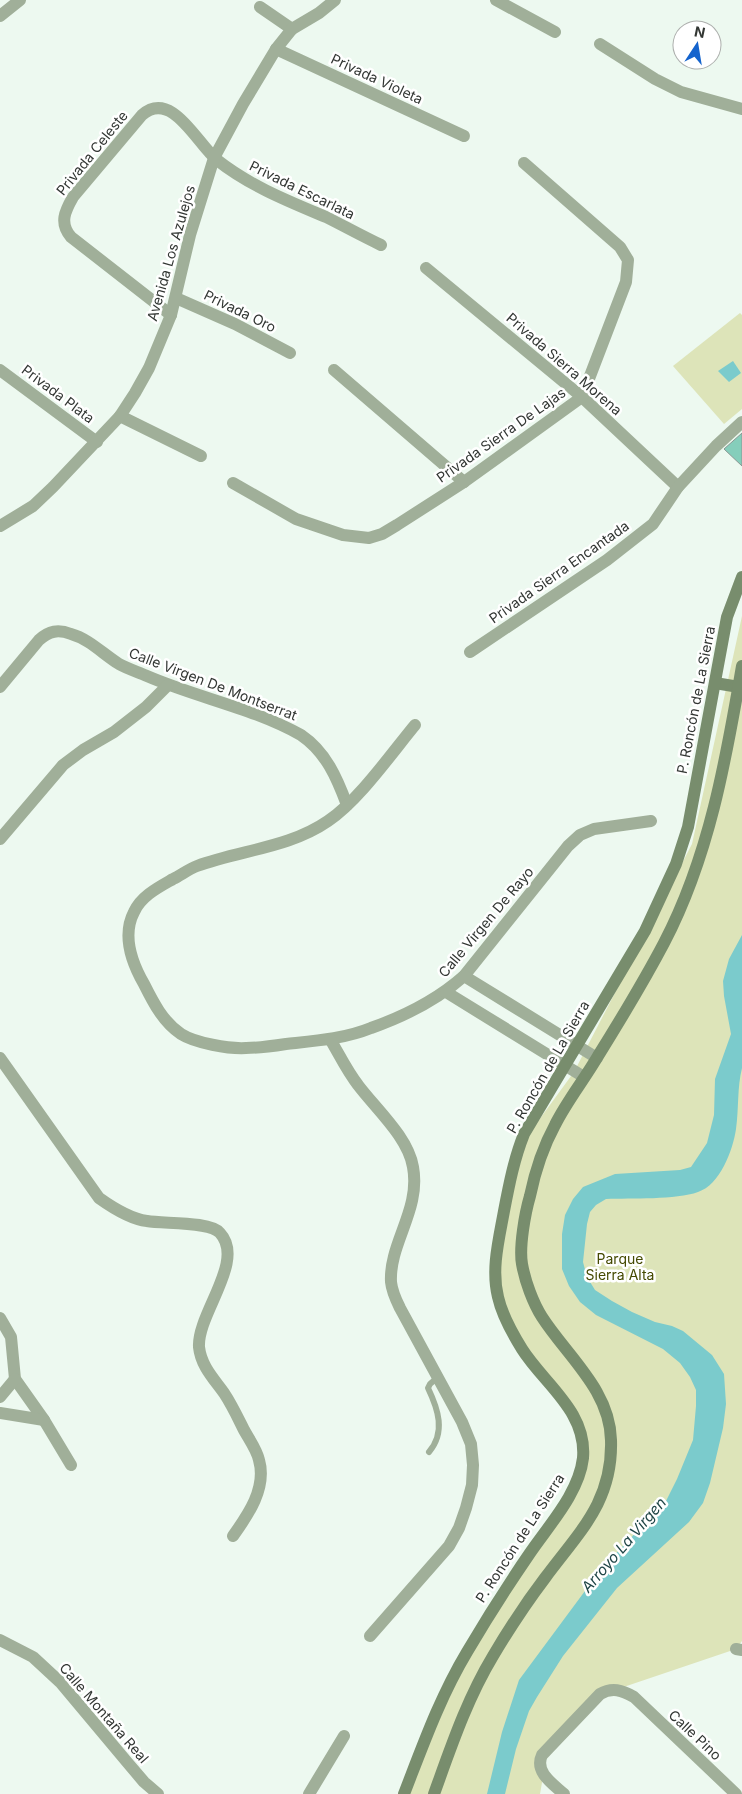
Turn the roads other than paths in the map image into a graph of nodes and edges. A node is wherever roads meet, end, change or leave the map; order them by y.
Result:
1 (20, 0) edge
2 (335, 0) edge
3 (496, 0) edge
4 (260, 6) dead end
5 (0, 16) edge
6 (292, 29) junction
7 (555, 32) dead end
8 (600, 44) dead end
9 (276, 49) junction
10 (742, 109) edge
11 (464, 136) dead end
12 (214, 158) junction
13 (524, 163) dead end
14 (381, 245) dead end
15 (426, 268) dead end
16 (176, 298) junction
17 (171, 316) junction
18 (290, 353) dead end
19 (0, 370) edge
20 (334, 370) dead end
21 (582, 397) junction
22 (120, 416) junction
23 (742, 422) edge
24 (97, 442) junction
25 (201, 456) dead end
26 (464, 482) junction
27 (233, 483) dead end
28 (678, 487) junction
29 (0, 526) edge
30 (742, 577) edge
31 (470, 652) dead end
32 (742, 666) edge
33 (715, 683) junction
34 (168, 685) junction
35 (0, 687) edge
36 (739, 687) junction
37 (416, 724) dead end
38 (347, 805) junction
39 (651, 821) dead end
40 (0, 839) edge
41 (464, 976) junction
42 (446, 992) junction
43 (330, 1039) junction
44 (577, 1046) junction
45 (0, 1058) edge
46 (597, 1058) junction
47 (565, 1064) junction
48 (584, 1077) junction
49 (0, 1318) edge
50 (439, 1376) junction
51 (15, 1379) junction
52 (0, 1397) edge
53 (0, 1413) edge
54 (44, 1420) junction
55 (429, 1452) dead end
56 (71, 1465) dead end
57 (232, 1536) dead end
58 (370, 1636) dead end
59 (0, 1640) edge
60 (344, 1736) dead end
61 (158, 1794) edge
62 (310, 1794) edge
63 (404, 1794) edge
64 (434, 1794) edge
65 (564, 1794) edge
66 (736, 1794) edge

1 - 5 street
2 - 6 street, Avenida Los Azulejos
3 - 7 street
4 - 6 street
6 - 9 street, Avenida Los Azulejos
8 - 10 street
9 - 11 street, Privada Violeta
9 - 12 street, Avenida Los Azulejos
12 - 14 street, Privada Escarlata
12 - 16 street, Avenida Los Azulejos
12 - 17 street, Privada Celeste
13 - 21 street, Privada Sierra De Lajas
15 - 21 street, Privada Sierra Morena
16 - 17 street, Avenida Los Azulejos
16 - 18 street, Privada Oro
17 - 22 street, Avenida Los Azulejos
19 - 24 street, Privada Plata
20 - 26 street
21 - 26 street, Privada Sierra De Lajas
21 - 28 street, Privada Sierra Morena
22 - 24 street, Avenida Los Azulejos
22 - 25 street
23 - 28 street, Privada Sierra Encantada
24 - 29 street, Avenida Los Azulejos
26 - 27 street, Privada Sierra De Lajas
28 - 31 street, Privada Sierra Encantada
30 - 33 street, P. Roncón de La Sierra
32 - 36 street
33 - 36 street
33 - 44 street, P. Roncón de La Sierra
34 - 35 street, Calle Virgen De Montserrat
34 - 38 street, Calle Virgen De Montserrat
34 - 40 street
36 - 46 street
37 - 38 street, Calle Virgen De Rayo
38 - 43 street, Calle Virgen De Rayo
39 - 41 street, Calle Virgen De Rayo
41 - 42 street, Calle Virgen De Rayo
41 - 44 street
42 - 43 street, Calle Virgen De Rayo
42 - 47 street
43 - 50 street
44 - 46 street
44 - 47 street, P. Roncón de La Sierra
45 - 57 street
46 - 48 street
47 - 48 street
47 - 63 street, P. Roncón de La Sierra
48 - 64 street
49 - 51 street
50 - 55 lane
50 - 58 street
51 - 52 street
51 - 54 street
53 - 54 street
54 - 56 street
59 - 61 street, Calle Montaña Real
60 - 62 street
65 - 66 street, Calle Pino

